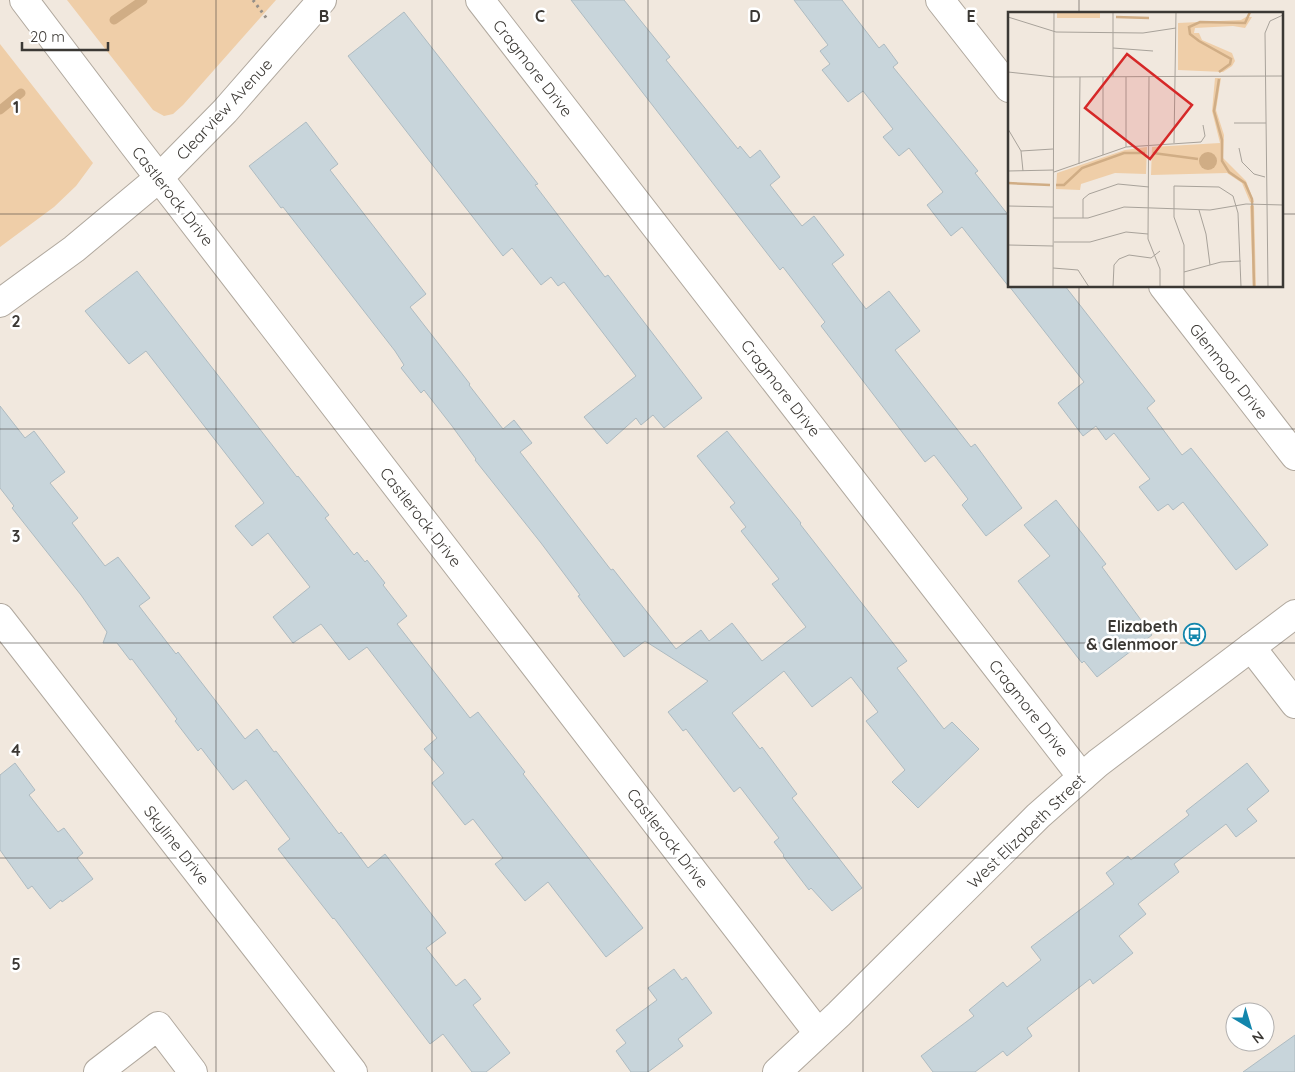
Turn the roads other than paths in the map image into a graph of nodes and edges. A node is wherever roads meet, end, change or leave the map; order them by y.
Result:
1 (24, 0) edge
2 (322, 0) edge
3 (480, 0) edge
4 (940, 0) edge
5 (1008, 87) edge
6 (160, 178) junction
7 (1165, 288) edge
8 (0, 303) edge
9 (1295, 456) edge
10 (1295, 614) edge
11 (0, 618) edge
12 (1252, 647) junction
13 (1295, 704) edge
14 (1082, 777) junction
15 (818, 1033) junction
16 (98, 1072) edge
17 (194, 1072) edge
18 (353, 1072) edge
19 (777, 1072) edge

1 - 6 street, Castlerock Drive
2 - 6 street, Clearview Avenue
3 - 14 street, Cragmore Drive
4 - 5 street
6 - 8 street, Clearview Avenue
6 - 15 street, Castlerock Drive
7 - 9 street, Glenmoor Drive
10 - 12 street, West Elizabeth Street
11 - 18 street, Skyline Drive
12 - 13 street
12 - 14 street, West Elizabeth Street
14 - 15 street, West Elizabeth Street
15 - 19 street, West Elizabeth Street
16 - 17 street

